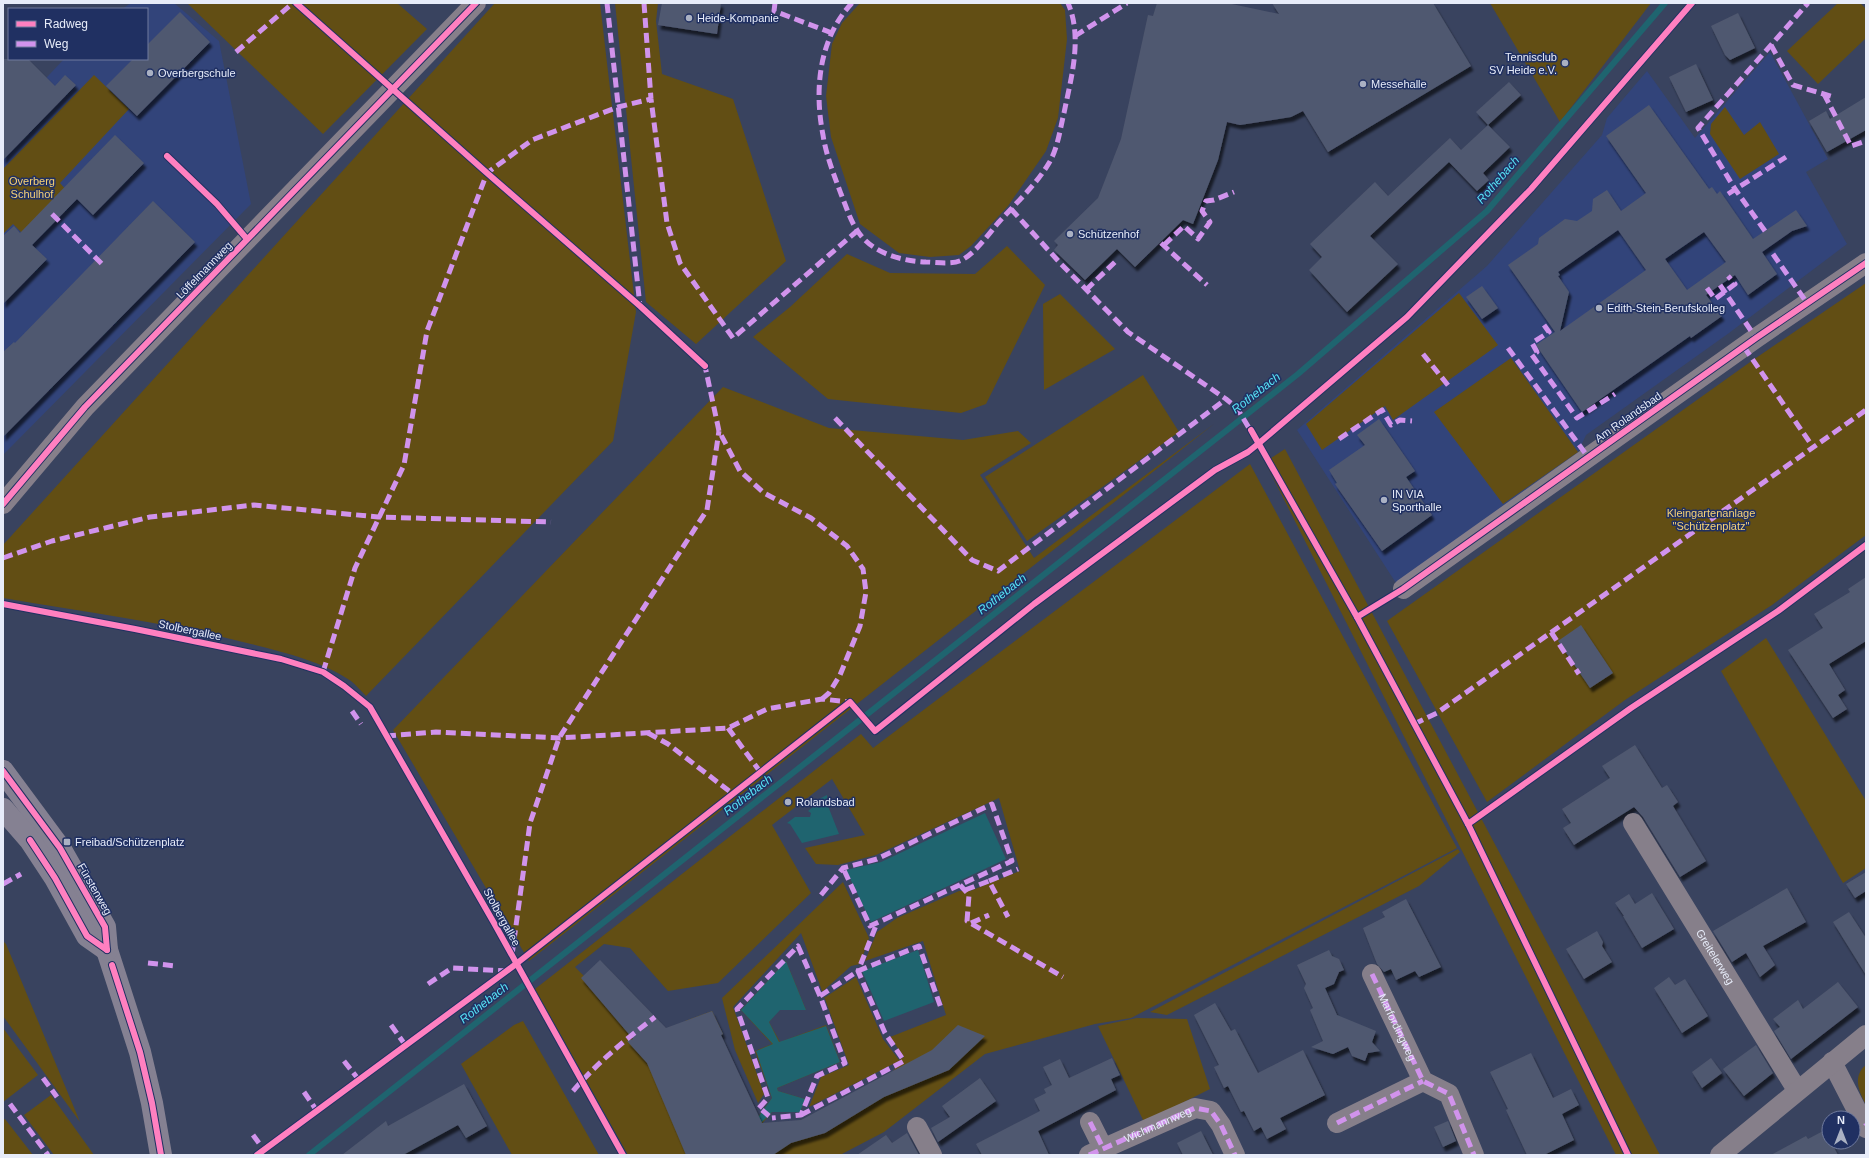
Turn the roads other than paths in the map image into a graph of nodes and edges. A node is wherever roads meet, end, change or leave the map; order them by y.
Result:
1 (476, 3) edge
2 (1866, 263) edge
3 (3, 504) edge
4 (1403, 589) dead end
5 (3, 771) edge
6 (3, 809) edge
7 (1633, 823) dead end
8 (107, 950) junction
9 (1372, 974) dead end
10 (1866, 1035) edge
11 (1832, 1062) junction
12 (1423, 1081) junction
13 (1797, 1090) junction
14 (1090, 1122) dead end
15 (1337, 1122) dead end
16 (917, 1127) dead end
17 (1866, 1128) edge
18 (1096, 1152) edge
19 (161, 1155) edge
20 (932, 1155) edge
21 (1235, 1155) edge
22 (1474, 1155) edge
23 (1720, 1155) edge

1 - 3 street, Löffelmannweg
2 - 4 street, Am Rolandsbad
5 - 8 main road, Fürstenweg
6 - 8 main road
7 - 13 street, Greitelerweg
8 - 19 main road, Fürstenweg
9 - 12 street, Marfordingweg
10 - 11 street
11 - 13 street
11 - 17 street
12 - 15 street
12 - 22 street
13 - 23 street
14 - 18 street, Wichmannweg
16 - 20 street
18 - 21 street, Wichmannweg

